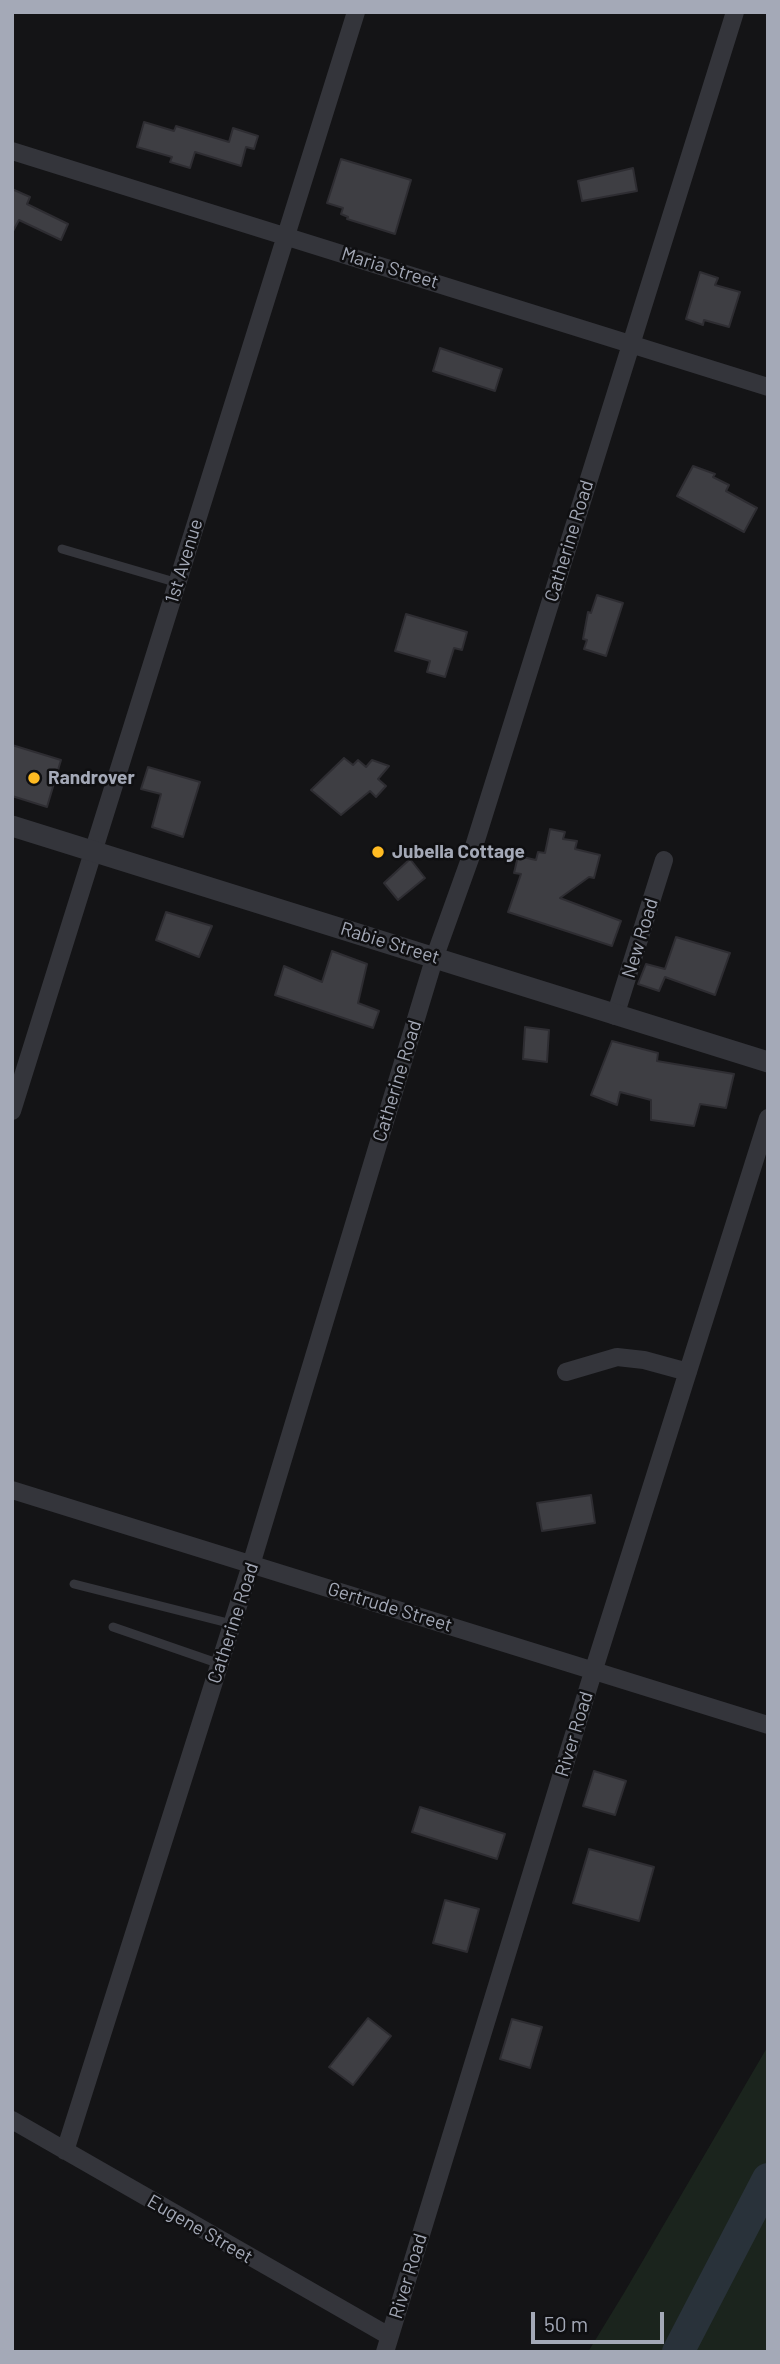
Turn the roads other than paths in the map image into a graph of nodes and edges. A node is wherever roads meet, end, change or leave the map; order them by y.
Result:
1 (356, 12) edge
2 (735, 12) edge
3 (12, 151) edge
4 (285, 235) junction
5 (631, 342) junction
6 (768, 387) edge
7 (62, 549) dead end
8 (178, 583) junction
9 (12, 826) edge
10 (94, 852) junction
11 (664, 860) dead end
12 (435, 957) junction
13 (615, 1016) junction
14 (768, 1062) edge
15 (12, 1111) edge
16 (768, 1118) edge
17 (566, 1372) dead end
18 (688, 1372) junction
19 (12, 1490) edge
20 (251, 1565) junction
21 (74, 1584) dead end
22 (232, 1624) junction
23 (113, 1628) dead end
24 (220, 1664) junction
25 (594, 1669) junction
26 (768, 1725) edge
27 (12, 2120) edge
28 (65, 2151) junction
29 (387, 2344) edge

1 - 4 street, 1st Avenue
2 - 5 street, Catherine Road
3 - 4 street, Maria Street
4 - 5 street, Maria Street
4 - 8 street, 1st Avenue
5 - 6 street, Maria Street
5 - 12 street, Catherine Road
7 - 8 lane
8 - 10 street, 1st Avenue
9 - 10 street, Rabie Street
10 - 12 street, Rabie Street
10 - 15 street, 1st Avenue
11 - 13 street, New Road
12 - 13 street, Rabie Street
12 - 20 street, Catherine Road
13 - 14 street, Rabie Street
16 - 18 street, River Road
17 - 18 street
18 - 25 street, River Road
19 - 20 street, Gertrude Street
20 - 22 street, Catherine Road
20 - 25 street, Gertrude Street
21 - 22 lane
22 - 24 street, Catherine Road
23 - 24 lane
24 - 28 street, Catherine Road
25 - 26 street, Gertrude Street
25 - 29 street, River Road
27 - 28 street, Eugene Street
28 - 29 street, Eugene Street

